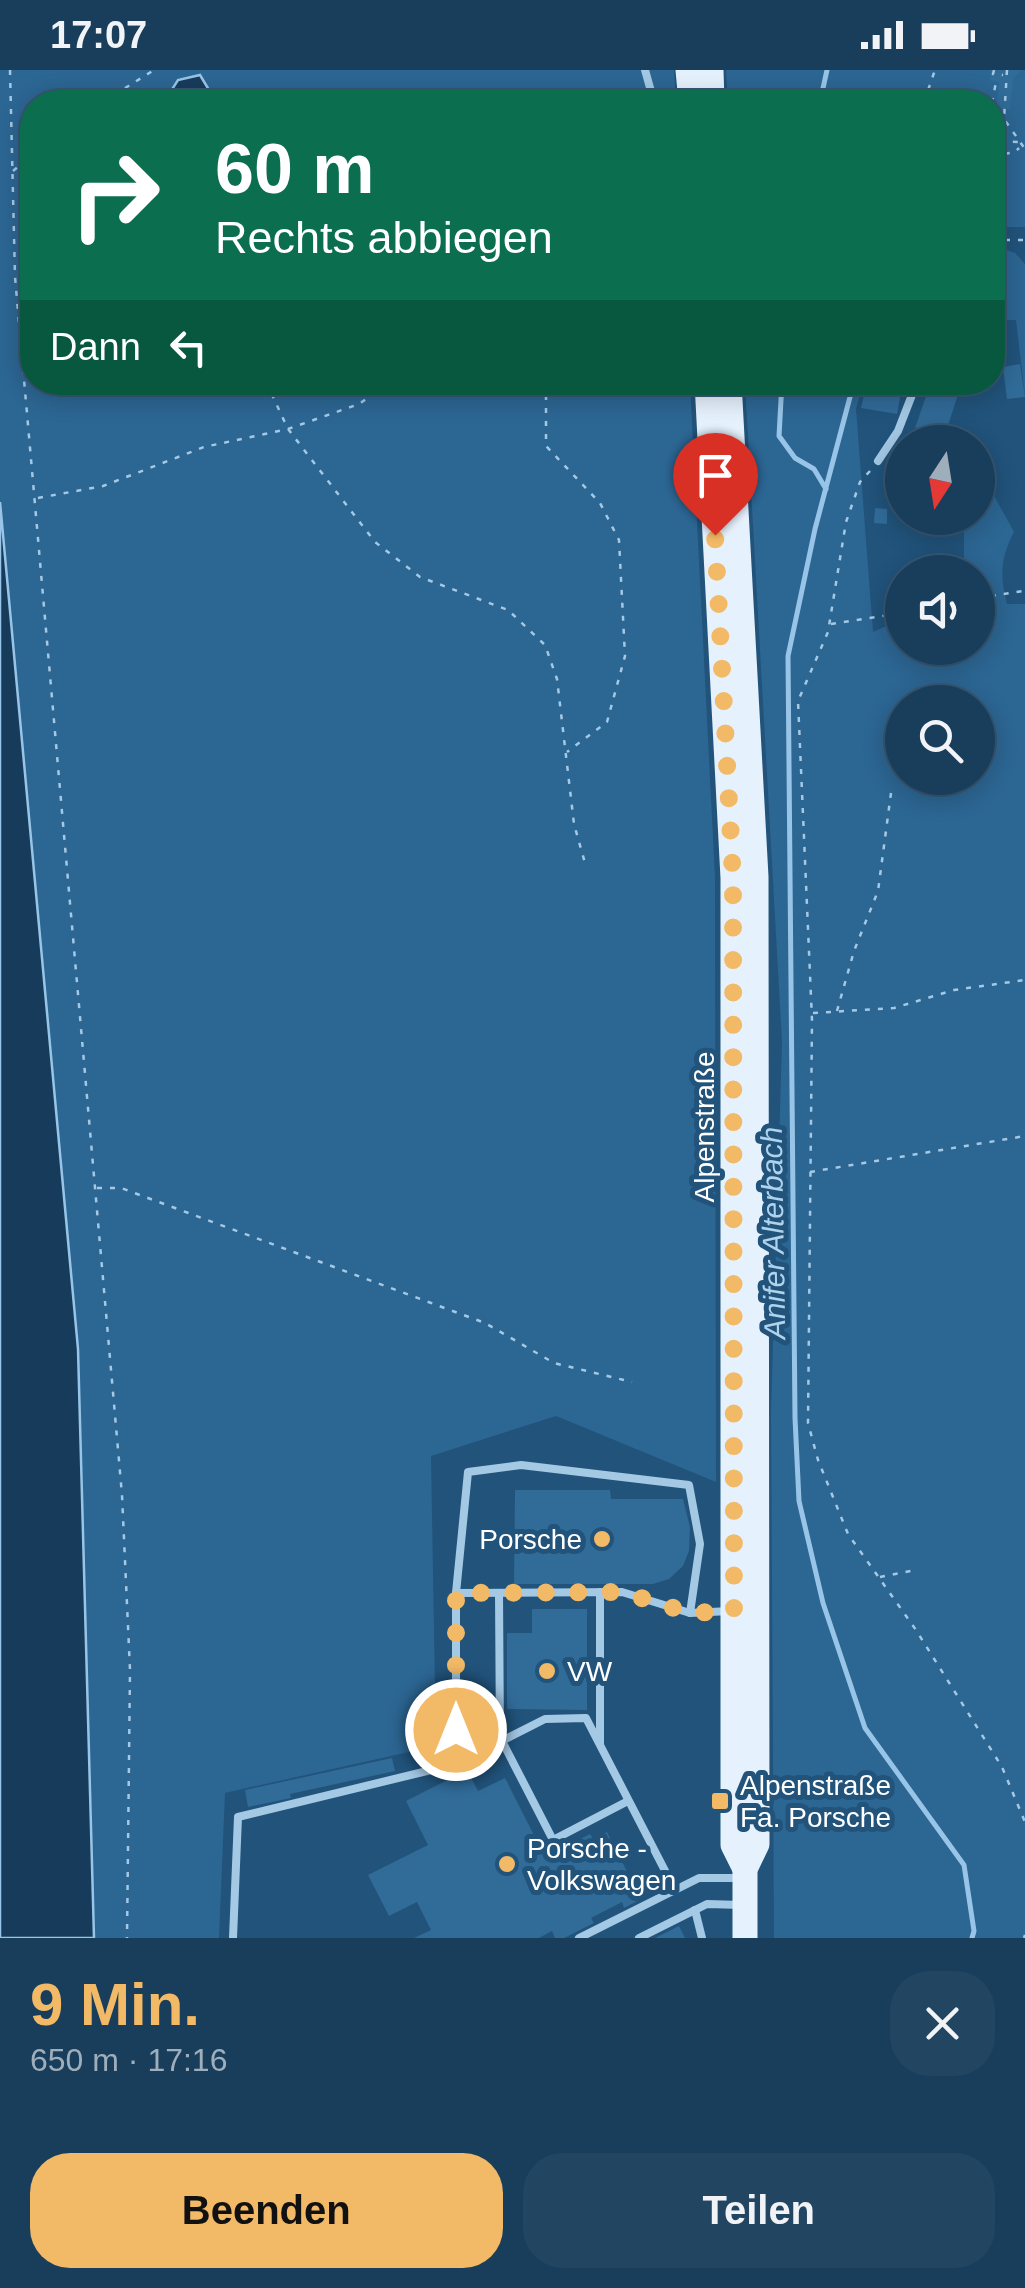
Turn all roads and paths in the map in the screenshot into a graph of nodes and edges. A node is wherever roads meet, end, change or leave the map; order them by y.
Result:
1 (10, 70) edge
2 (154, 70) edge
3 (994, 70) edge
4 (1006, 72) edge
5 (996, 82) dead end
6 (122, 90) edge
7 (996, 90) edge
8 (1005, 121) edge
9 (1022, 146) edge
10 (20, 165) edge
11 (12, 172) junction
12 (20, 330) edge
13 (26, 395) edge
14 (272, 395) edge
15 (372, 395) edge
16 (546, 395) edge
17 (708, 395) edge
18 (730, 395) edge
19 (911, 395) edge
20 (288, 429) junction
21 (878, 461) joint
22 (36, 498) junction
23 (1024, 594) edge
24 (995, 597) edge
25 (885, 616) edge
26 (830, 624) junction
27 (566, 753) junction
28 (890, 795) edge
29 (584, 863) dead end
30 (1025, 980) edge
31 (837, 1011) junction
32 (811, 1013) junction
33 (1025, 1136) edge
34 (809, 1172) junction
35 (95, 1188) junction
36 (632, 1382) dead end
37 (916, 1570) dead end
38 (878, 1577) junction
39 (499, 1592) junction
40 (600, 1592) junction
41 (456, 1593) junction
42 (734, 1611) junction
43 (690, 1613) junction
44 (501, 1741) junction
45 (600, 1747) junction
46 (456, 1764) junction
47 (628, 1801) junction
48 (1025, 1822) edge
49 (745, 1874) junction
50 (675, 1890) junction
51 (745, 1904) junction
52 (696, 1910) junction
53 (127, 1938) edge
54 (233, 1938) edge
55 (579, 1938) edge
56 (639, 1938) edge
57 (702, 1938) edge
58 (745, 1938) edge

1 - 11 path
2 - 6 path
3 - 4 path
5 - 7 path
8 - 9 path
10 - 11 path
11 - 12 path
13 - 22 path
14 - 20 path
15 - 20 path
16 - 27 path
17 - 42 main road, Alpenstraße
18 - 49 main road, Alpenstraße
19 - 21 lane
20 - 22 path
20 - 27 path
21 - 26 path
22 - 35 path
23 - 24 path
25 - 26 path
26 - 32 path
27 - 29 path
28 - 31 path
30 - 31 path
31 - 32 path
32 - 34 path
33 - 34 path
34 - 38 path
35 - 36 path
35 - 53 path
37 - 38 path
38 - 48 path
39 - 40 lane
39 - 41 lane
39 - 44 lane
40 - 43 lane
40 - 45 lane
41 - 43 lane
41 - 46 lane
42 - 43 lane
42 - 49 main road, Alpenstraße
44 - 45 lane
44 - 46 lane
44 - 47 lane
45 - 47 lane
46 - 54 lane
47 - 50 lane
49 - 50 lane
49 - 51 main road, Alpenstraße
50 - 55 lane
51 - 52 lane
51 - 58 main road, Alpenstraße
52 - 56 lane
52 - 57 lane

